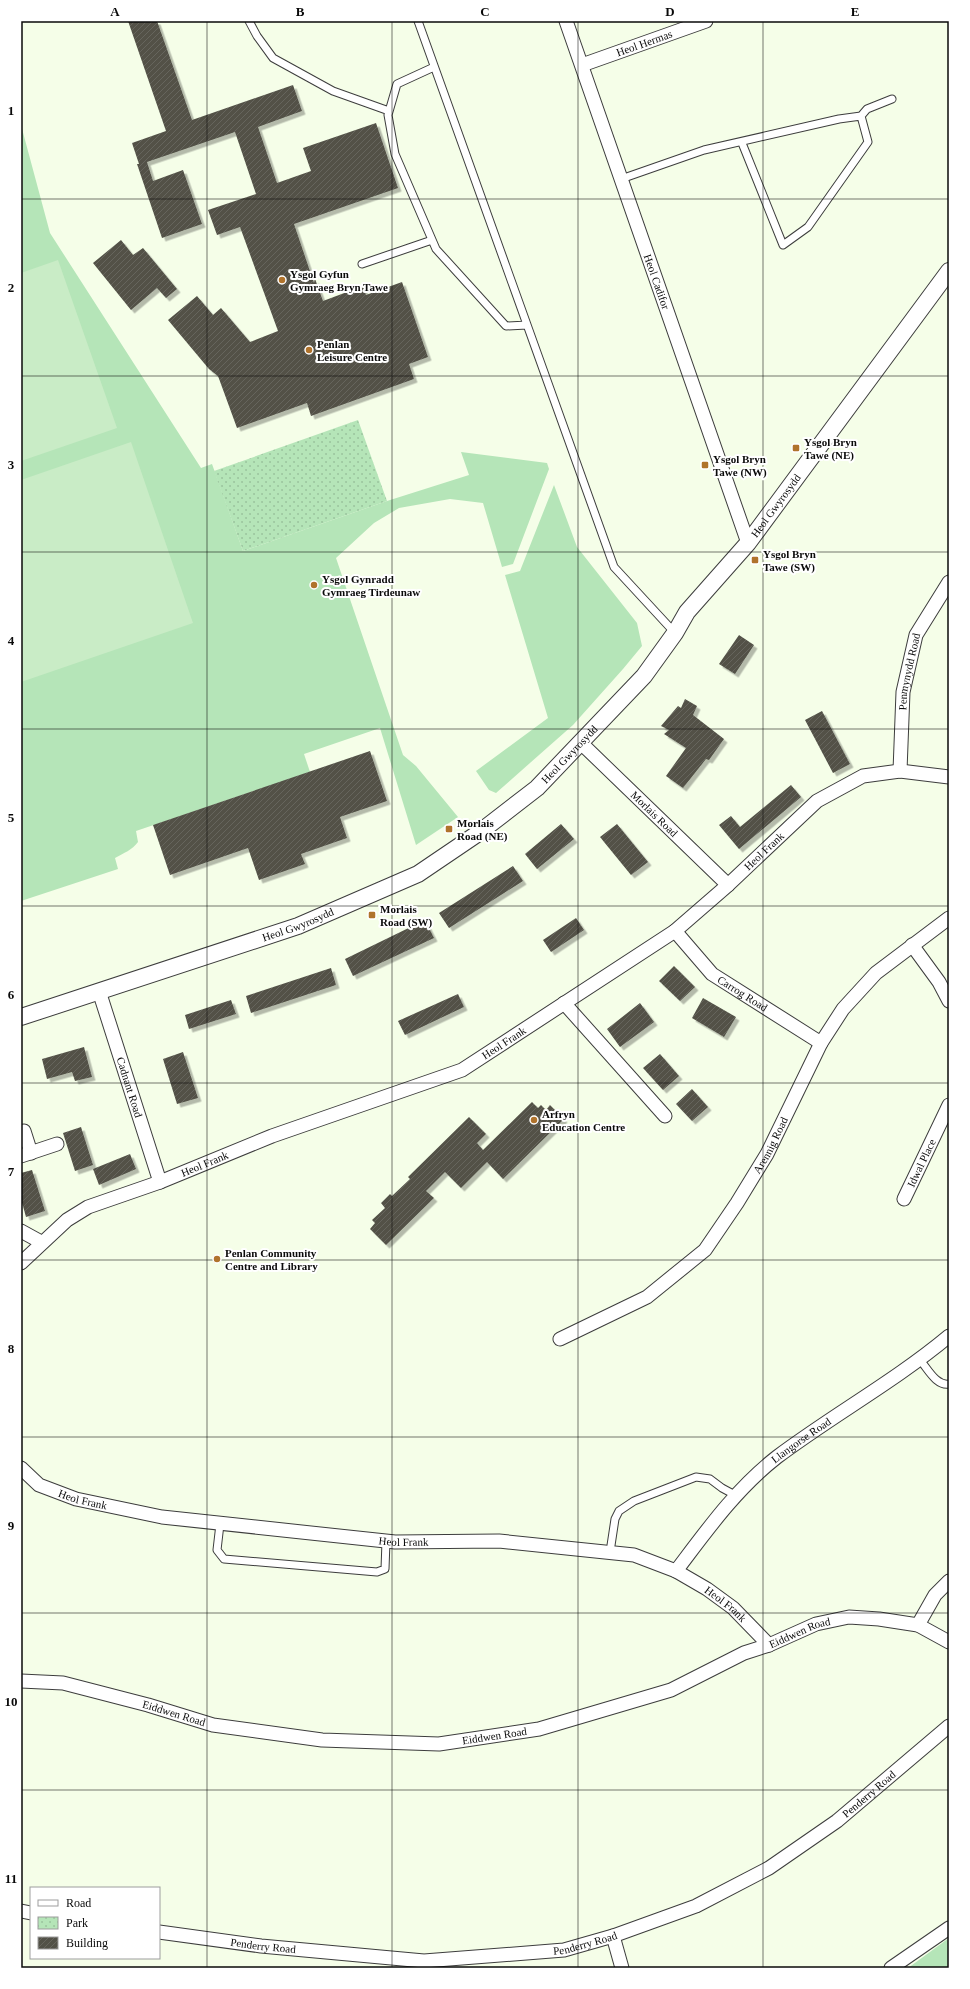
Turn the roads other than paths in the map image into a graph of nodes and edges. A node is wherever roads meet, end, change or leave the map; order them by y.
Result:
1 (249, 21) edge
2 (418, 21) edge
3 (566, 21) edge
4 (706, 21) edge
5 (582, 65) junction
6 (434, 67) junction
7 (892, 99) dead end
8 (389, 111) junction
9 (861, 116) junction
10 (742, 143) junction
11 (621, 179) junction
12 (432, 240) junction
13 (362, 264) dead end
14 (949, 271) edge
15 (527, 325) junction
16 (748, 543) junction
17 (949, 582) edge
18 (675, 633) junction
19 (581, 743) junction
20 (900, 771) junction
21 (949, 777) edge
22 (728, 885) junction
23 (949, 918) edge
24 (674, 931) junction
25 (912, 945) junction
26 (99, 991) junction
27 (949, 1001) edge
28 (564, 1003) junction
29 (21, 1017) edge
30 (821, 1043) junction
31 (949, 1105) edge
32 (665, 1116) dead end
33 (24, 1131) dead end
34 (58, 1144) dead end
35 (26, 1155) edge
36 (160, 1182) junction
37 (904, 1200) dead end
38 (21, 1231) edge
39 (41, 1242) junction
40 (21, 1263) edge
41 (949, 1336) edge
42 (560, 1339) dead end
43 (920, 1360) junction
44 (949, 1384) edge
45 (21, 1468) edge
46 (735, 1495) junction
47 (220, 1524) junction
48 (386, 1541) junction
49 (610, 1552) junction
50 (676, 1571) junction
51 (949, 1581) edge
52 (918, 1625) junction
53 (949, 1642) edge
54 (768, 1644) junction
55 (21, 1681) edge
56 (949, 1726) edge
57 (949, 1928) edge
58 (160, 1932) edge
59 (613, 1936) junction
60 (622, 1968) edge
61 (891, 1968) edge

1 - 8 lane
2 - 6 lane
3 - 5 street, Heol Cadifor
4 - 5 street, Heol Hermas
5 - 11 street, Heol Cadifor
6 - 8 lane
6 - 15 lane
7 - 9 lane
8 - 12 lane
9 - 10 lane
9 - 10 lane
10 - 11 lane
11 - 16 street, Heol Cadifor
12 - 13 lane
12 - 15 lane
14 - 16 street, Heol Gwyrosydd
15 - 18 lane
16 - 18 street, Heol Gwyrosydd
17 - 20 street, Penmynydd Road
18 - 19 street, Heol Gwyrosydd
19 - 22 street, Morlais Road
19 - 26 street, Heol Gwyrosydd
20 - 21 street, Heol Frank
20 - 22 street, Heol Frank
22 - 24 street, Heol Frank
23 - 25 street, Arennig Road
24 - 28 street, Heol Frank
24 - 30 street, Carrog Road
25 - 27 street
25 - 30 street, Arennig Road
26 - 29 street, Heol Gwyrosydd
26 - 36 street, Cadnant Road
28 - 32 street
28 - 36 street, Heol Frank
30 - 42 street, Arennig Road
31 - 37 street, Idwal Place
33 - 35 street
34 - 35 street
36 - 39 street, Heol Frank
38 - 39 street
39 - 40 street, Heol Frank
41 - 43 street, Llangorse Road
43 - 44 lane
43 - 46 street, Llangorse Road
45 - 47 street, Heol Frank
46 - 49 lane
46 - 50 street, Llangorse Road
47 - 48 street, Heol Frank
47 - 48 lane
48 - 49 street, Heol Frank
49 - 50 street, Heol Frank
50 - 54 street, Heol Frank
51 - 52 street
52 - 53 street, Eiddwen Road
52 - 54 street, Eiddwen Road
54 - 55 street, Eiddwen Road
56 - 59 street, Penderry Road
57 - 61 street
58 - 59 street, Penderry Road
59 - 60 street

